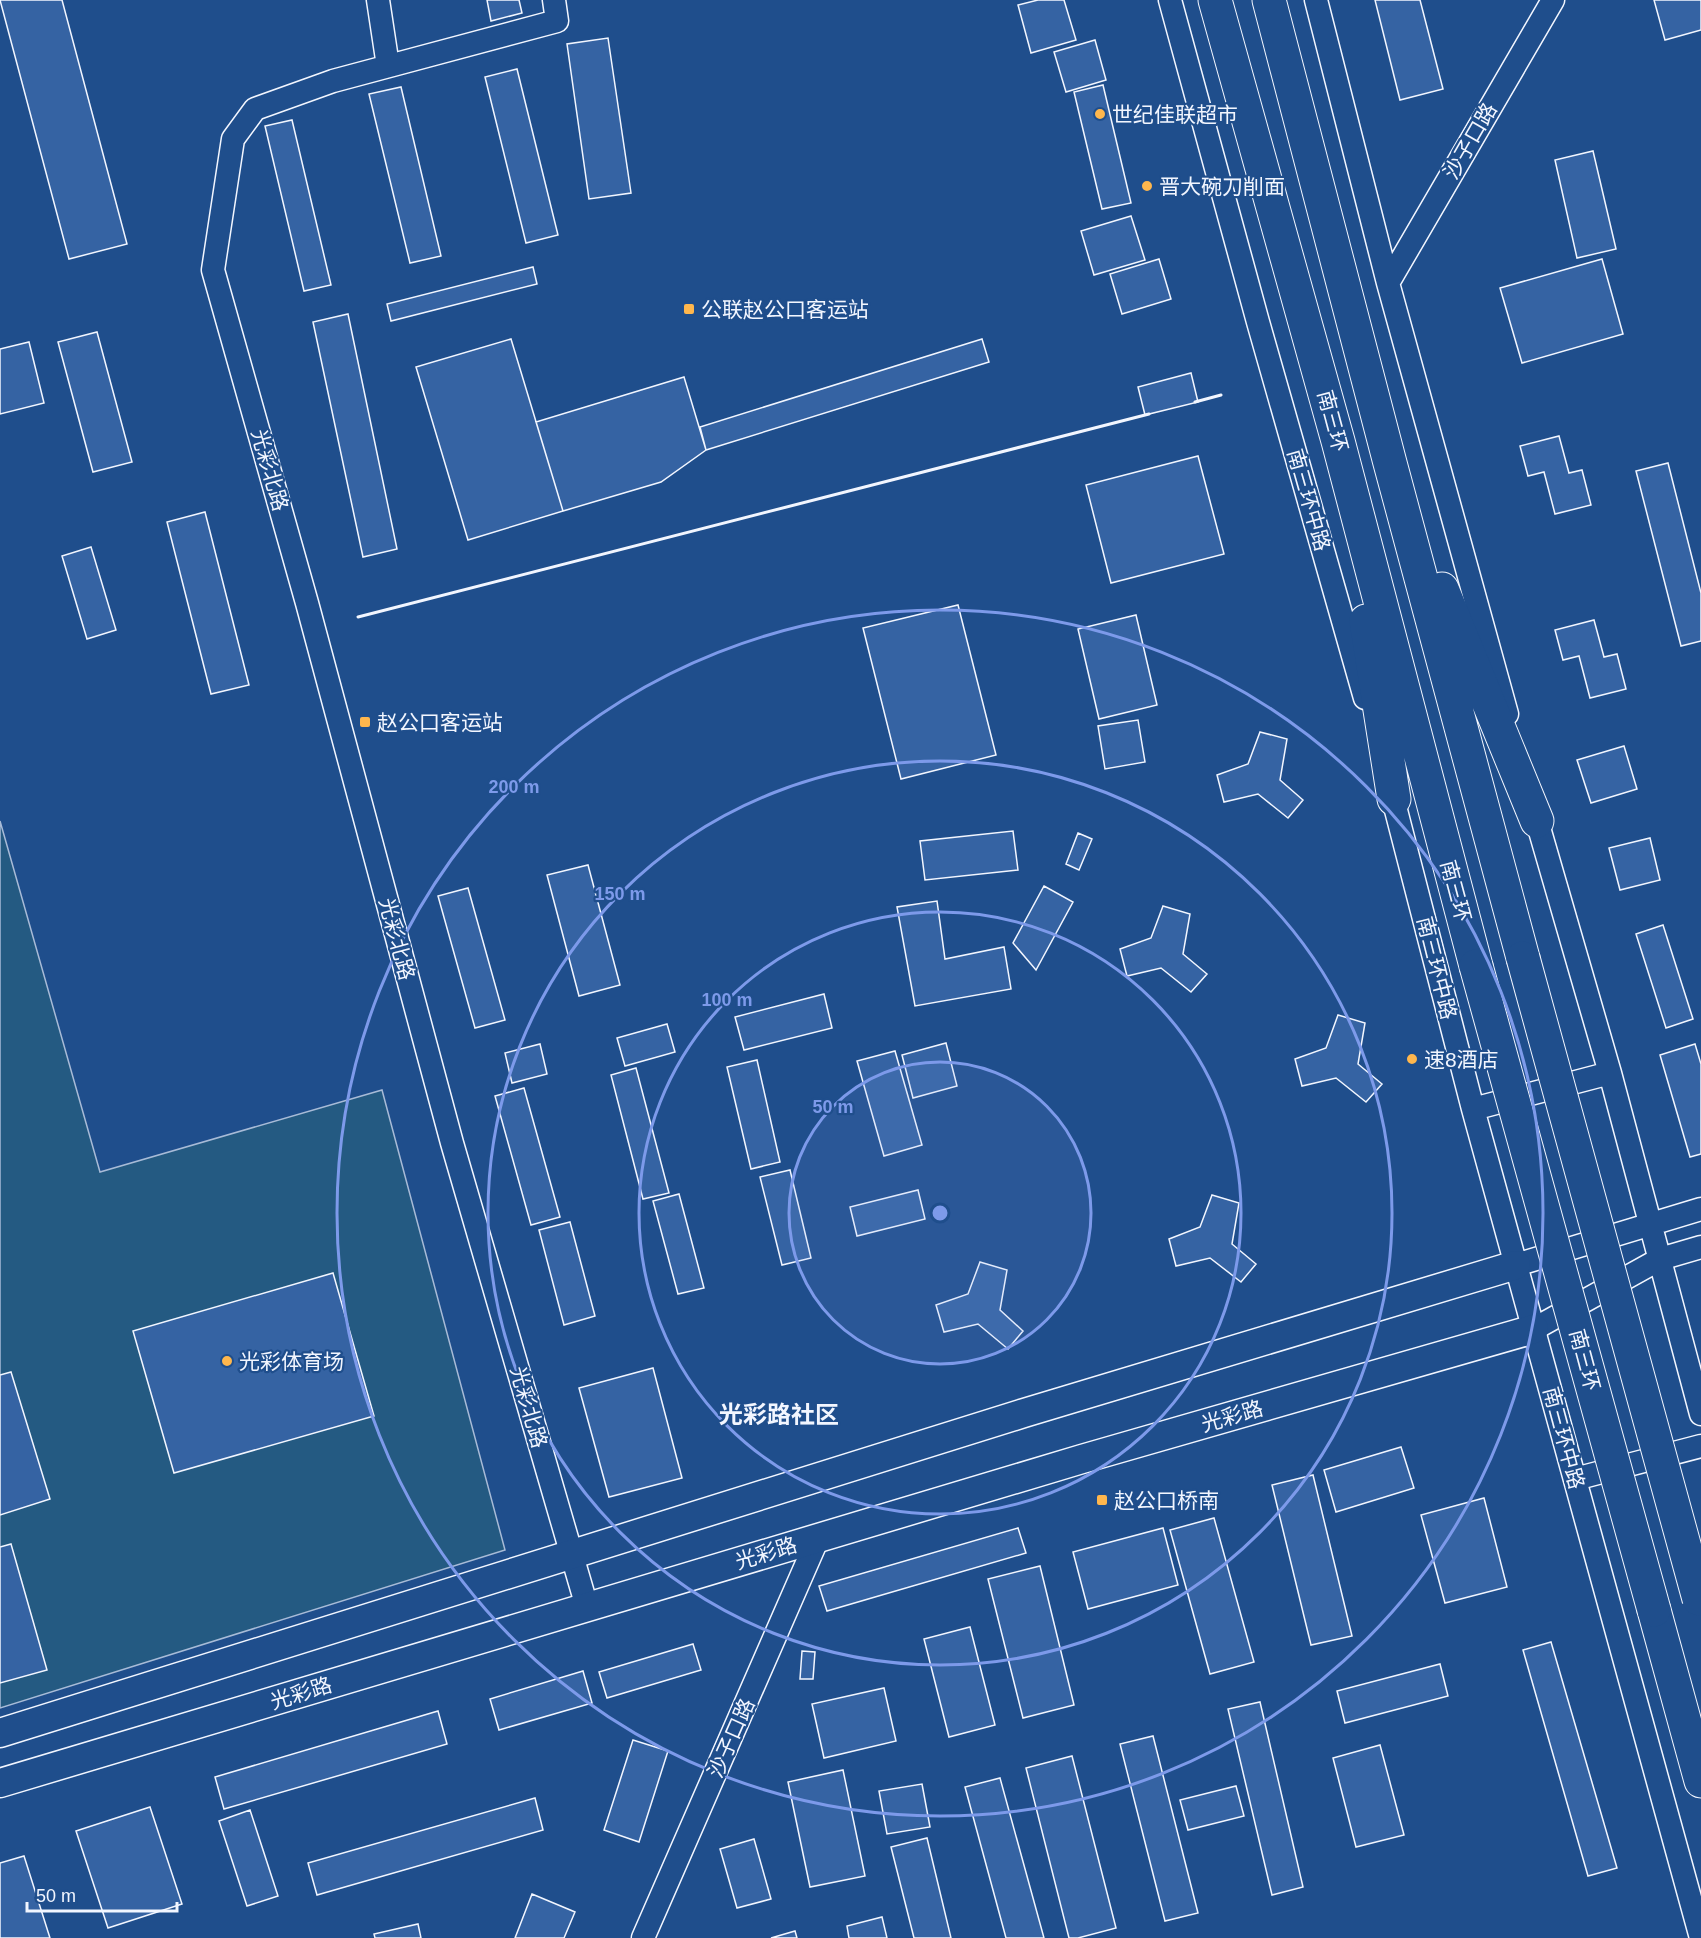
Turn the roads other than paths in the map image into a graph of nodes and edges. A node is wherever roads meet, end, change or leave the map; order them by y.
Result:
1 (378, 0) edge
2 (554, 0) edge
3 (1170, 0) edge
4 (1215, 0) edge
5 (1269, 0) edge
6 (1316, 0) edge
7 (1553, 0) edge
8 (388, 66) junction
9 (1388, 283) junction
10 (1338, 441) junction
11 (1390, 463) junction
12 (1394, 800) junction
13 (1537, 821) junction
14 (1610, 1073) junction
15 (1473, 1109) junction
16 (1701, 1209) edge
17 (1650, 1224) junction
18 (1701, 1247) edge
19 (1660, 1259) junction
20 (1516, 1265) junction
21 (1534, 1329) junction
22 (1701, 1414) edge
23 (1701, 1446) edge
24 (1575, 1479) junction
25 (818, 1538) junction
26 (572, 1556) junction
27 (1700, 1603) edge
28 (587, 1607) junction
29 (0, 1733) edge
30 (1701, 1781) edge
31 (0, 1783) edge
32 (643, 1938) edge
33 (1701, 1938) edge

1 - 8 street
2 - 8 street
3 - 12 street, 南三环中路
4 - 10 highway, 南三环
5 - 11 highway
6 - 9 street
7 - 9 street, 沙子口路
8 - 26 street, 光彩北路
9 - 13 street
10 - 12 highway
10 - 30 highway, 南三环, bridge
11 - 13 highway
11 - 27 highway, bridge
12 - 15 street, 南三环中路
13 - 14 street
14 - 15 street
14 - 17 street
15 - 20 street, 南三环中路
16 - 17 street
17 - 19 street
17 - 20 street
18 - 19 street
19 - 21 street
19 - 22 street
20 - 21 street, 南三环中路
20 - 26 main road
21 - 24 street, 南三环中路
21 - 25 main road, 光彩路
23 - 24 street
24 - 33 street, 南三环中路
25 - 28 main road, 光彩路
25 - 32 street, 沙子口路
26 - 28 street, 光彩北路
26 - 29 main road
28 - 31 main road, 光彩路

